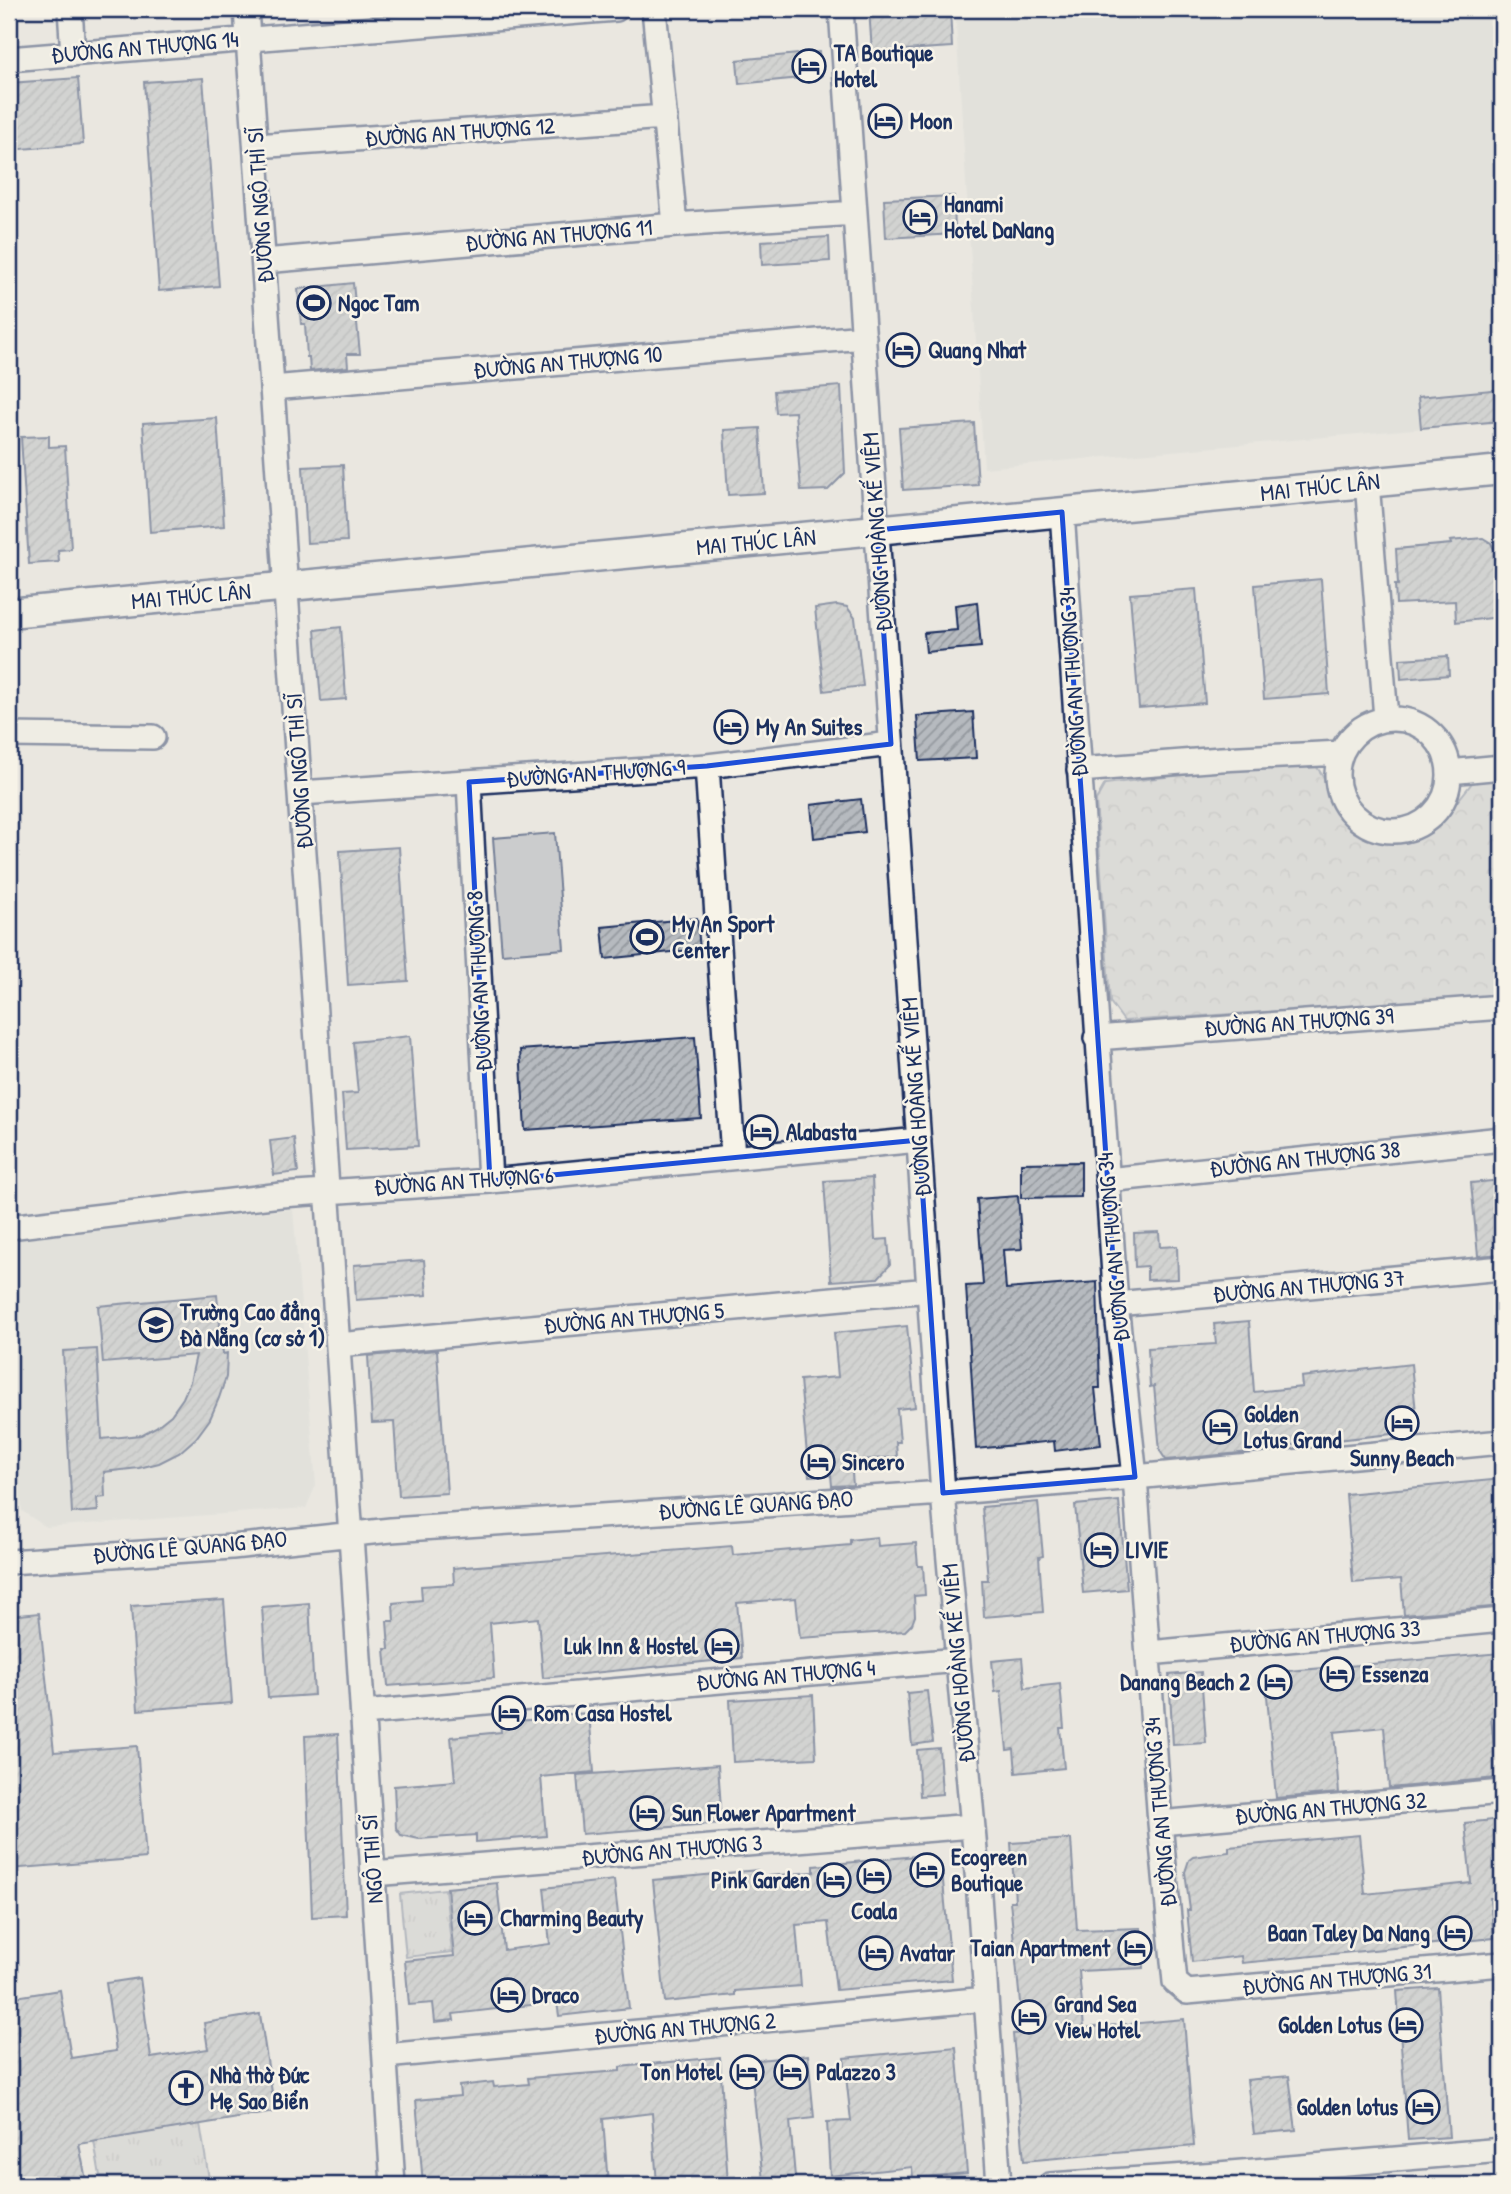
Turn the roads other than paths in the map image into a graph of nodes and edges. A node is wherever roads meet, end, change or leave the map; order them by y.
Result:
1 (70, 9) edge
2 (246, 9) edge
3 (616, 9) edge
4 (654, 9) edge
5 (841, 9) edge
6 (248, 38) junction
7 (74, 54) junction
8 (9, 59) edge
9 (665, 117) junction
10 (256, 146) junction
11 (855, 214) junction
12 (675, 225) junction
13 (264, 261) junction
14 (864, 337) junction
15 (272, 388) junction
16 (1502, 470) edge
17 (1367, 482) junction
18 (1062, 512) junction
19 (877, 530) junction
20 (286, 587) junction
21 (9, 613) edge
22 (1386, 718) junction
23 (9, 735) edge
24 (153, 737) dead end
25 (891, 744) junction
26 (1340, 753) junction
27 (707, 766) junction
28 (1502, 767) edge
29 (1079, 771) junction
30 (1450, 772) junction
31 (469, 782) junction
32 (300, 793) junction
33 (1502, 1007) edge
34 (1097, 1038) junction
35 (1502, 1139) edge
36 (919, 1140) junction
37 (733, 1157) junction
38 (1107, 1180) junction
39 (490, 1181) junction
40 (327, 1191) junction
41 (9, 1227) edge
42 (1502, 1268) edge
43 (929, 1290) junction
44 (1116, 1304) junction
45 (338, 1345) junction
46 (1502, 1442) edge
47 (1135, 1477) junction
48 (943, 1493) junction
49 (351, 1533) junction
50 (9, 1562) edge
51 (1502, 1620) edge
52 (1149, 1653) junction
53 (958, 1660) junction
54 (362, 1713) junction
55 (1502, 1792) edge
56 (1160, 1824) junction
57 (972, 1826) junction
58 (373, 1874) junction
59 (1502, 1964) edge
60 (1175, 1982) joint
61 (986, 1999) junction
62 (385, 2056) junction
63 (1502, 2150) edge
64 (1219, 2180) edge
65 (393, 2185) edge
66 (999, 2185) edge
67 (1051, 2185) edge

1 - 7 street
2 - 6 street, ĐƯỜNG NGÔ THÌ SĨ
3 - 6 street, ĐƯỜNG AN THƯỢNG 14
4 - 9 street
5 - 11 street, ĐƯỜNG HOÀNG KẾ VIÊM
6 - 7 street, ĐƯỜNG AN THƯỢNG 14
6 - 10 street, ĐƯỜNG NGÔ THÌ SĨ
7 - 8 street, ĐƯỜNG AN THƯỢNG 14
9 - 10 street, ĐƯỜNG AN THƯỢNG 12
9 - 12 street
10 - 13 street, ĐƯỜNG NGÔ THÌ SĨ
11 - 12 street, ĐƯỜNG AN THƯỢNG 11
11 - 14 street, ĐƯỜNG HOÀNG KẾ VIÊM
12 - 13 street, ĐƯỜNG AN THƯỢNG 11
13 - 15 street, ĐƯỜNG NGÔ THÌ SĨ
14 - 15 street, ĐƯỜNG AN THƯỢNG 10
14 - 19 street, ĐƯỜNG HOÀNG KẾ VIÊM
15 - 20 street, ĐƯỜNG NGÔ THÌ SĨ
16 - 17 street, MAI THÚC LÂN
17 - 18 street, MAI THÚC LÂN
17 - 22 street
18 - 19 street, MAI THÚC LÂN
18 - 29 street, ĐƯỜNG AN THƯỢNG 34
19 - 20 street, MAI THÚC LÂN
19 - 25 street, ĐƯỜNG HOÀNG KẾ VIÊM
20 - 21 street, MAI THÚC LÂN
20 - 32 street, ĐƯỜNG NGÔ THÌ SĨ
22 - 26 street
22 - 30 street
23 - 24 street
25 - 27 street, ĐƯỜNG AN THƯỢNG 9
25 - 36 street, ĐƯỜNG HOÀNG KẾ VIÊM
26 - 29 street
26 - 30 street
27 - 31 street, ĐƯỜNG AN THƯỢNG 9
27 - 37 street
28 - 30 street
29 - 34 street, ĐƯỜNG AN THƯỢNG 34
31 - 32 street, ĐƯỜNG AN THƯỢNG 9
31 - 39 street, ĐƯỜNG AN THƯỢNG 8
32 - 40 street, ĐƯỜNG NGÔ THÌ SĨ
33 - 34 street, ĐƯỜNG AN THƯỢNG 39
34 - 38 street, ĐƯỜNG AN THƯỢNG 34
35 - 38 street, ĐƯỜNG AN THƯỢNG 38
36 - 37 street, ĐƯỜNG AN THƯỢNG 6
36 - 43 street, ĐƯỜNG HOÀNG KẾ VIÊM
37 - 39 street, ĐƯỜNG AN THƯỢNG 6
38 - 44 street, ĐƯỜNG AN THƯỢNG 34
39 - 40 street, ĐƯỜNG AN THƯỢNG 6
40 - 41 street, ĐƯỜNG AN THƯỢNG 6
40 - 45 street, ĐƯỜNG NGÔ THÌ SĨ
42 - 44 street, ĐƯỜNG AN THƯỢNG 37
43 - 45 street, ĐƯỜNG AN THƯỢNG 5
43 - 48 street, ĐƯỜNG HOÀNG KẾ VIÊM
44 - 47 street, ĐƯỜNG AN THƯỢNG 34
45 - 49 street, ĐƯỜNG NGÔ THÌ SĨ
46 - 47 street, ĐƯỜNG LÊ QUANG ĐẠO
47 - 48 street, ĐƯỜNG LÊ QUANG ĐẠO
47 - 52 street, ĐƯỜNG AN THƯỢNG 34
48 - 49 street, ĐƯỜNG LÊ QUANG ĐẠO
48 - 53 street, ĐƯỜNG HOÀNG KẾ VIÊM
49 - 50 street, ĐƯỜNG LÊ QUANG ĐẠO
49 - 54 street, NGÔ THÌ SĨ
51 - 52 street, ĐƯỜNG AN THƯỢNG 33
52 - 56 street, ĐƯỜNG AN THƯỢNG 34
53 - 54 street, ĐƯỜNG AN THƯỢNG 4
53 - 57 street, ĐƯỜNG HOÀNG KẾ VIÊM
54 - 58 street, NGÔ THÌ SĨ
55 - 56 street, ĐƯỜNG AN THƯỢNG 32
56 - 60 street, ĐƯỜNG AN THƯỢNG 34
57 - 58 street, ĐƯỜNG AN THƯỢNG 3
57 - 61 street, ĐƯỜNG HOÀNG KẾ VIÊM
58 - 62 street, NGÔ THÌ SĨ
59 - 60 street, ĐƯỜNG AN THƯỢNG 31
61 - 62 street, ĐƯỜNG AN THƯỢNG 2
61 - 66 street, ĐƯỜNG HOÀNG KẾ VIÊM
62 - 65 street, NGÔ THÌ SĨ
63 - 64 street
64 - 67 street

